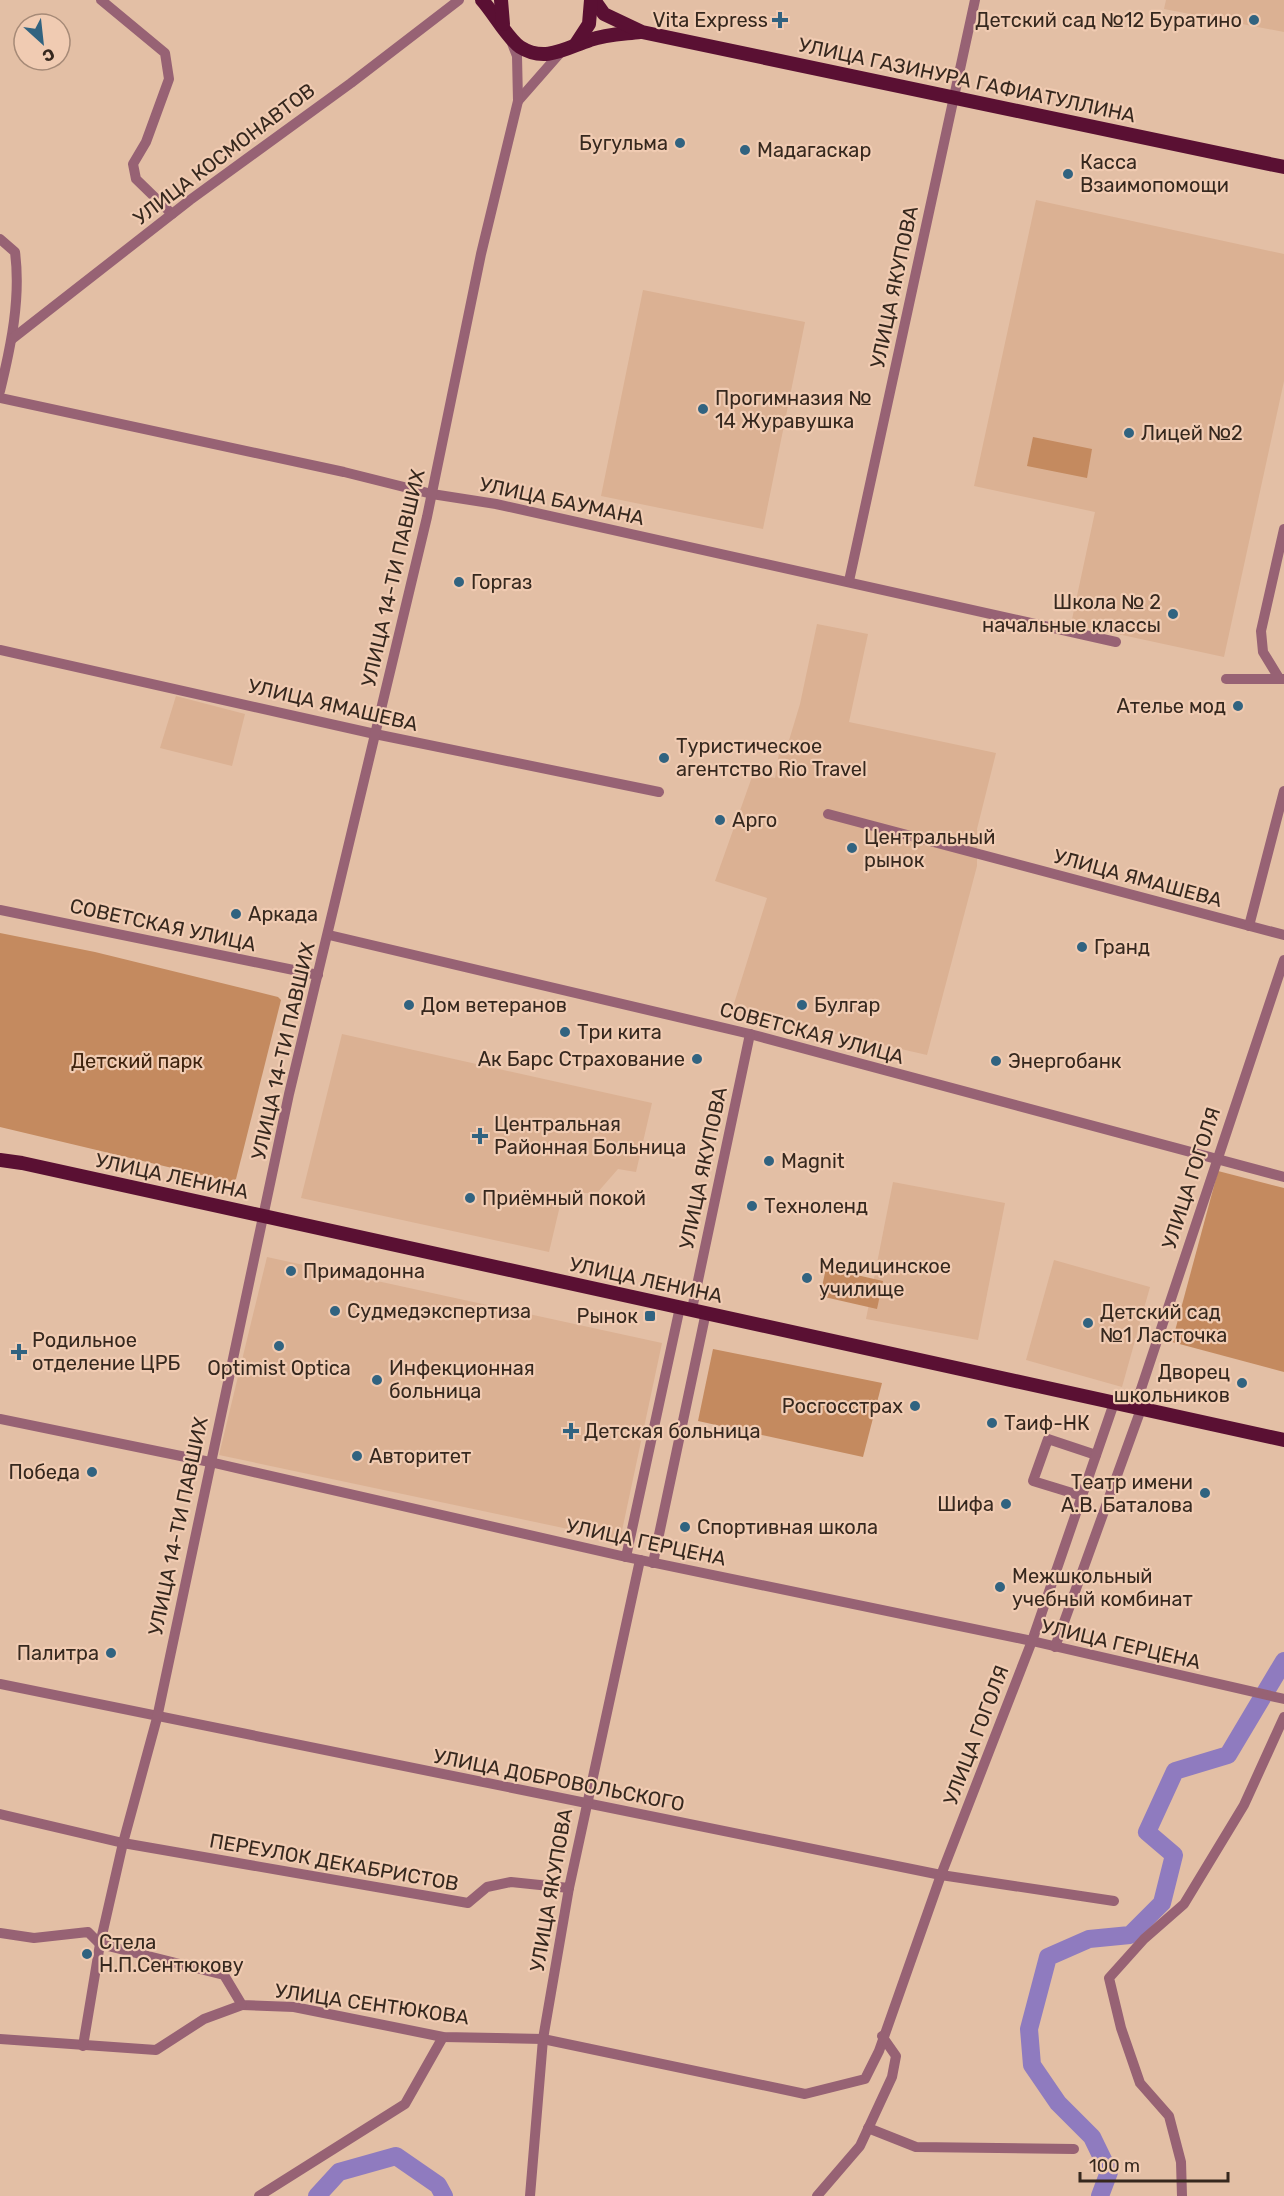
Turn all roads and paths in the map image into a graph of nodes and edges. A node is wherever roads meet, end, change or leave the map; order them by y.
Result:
1 (101, 0) edge
2 (459, 0) edge
3 (482, 0) edge
4 (501, 0) edge
5 (592, 0) edge
6 (975, 0) edge
7 (506, 30) junction
8 (642, 32) junction
9 (565, 50) junction
10 (954, 96) junction
11 (518, 101) junction
12 (1284, 167) edge
13 (172, 214) junction
14 (0, 239) edge
15 (12, 339) junction
16 (0, 391) edge
17 (0, 398) edge
18 (432, 494) junction
19 (1284, 529) edge
20 (849, 581) junction
21 (1116, 642) dead end
22 (0, 650) edge
23 (1282, 678) edge
24 (1226, 680) dead end
25 (375, 734) junction
26 (1284, 791) edge
27 (659, 792) dead end
28 (828, 814) dead end
29 (0, 910) edge
30 (1249, 926) junction
31 (329, 935) junction
32 (1284, 935) edge
33 (1284, 960) edge
34 (318, 975) junction
35 (750, 1034) junction
36 (0, 1160) edge
37 (1215, 1160) junction
38 (1284, 1177) edge
39 (264, 1216) junction
40 (686, 1308) junction
41 (706, 1312) junction
42 (1114, 1403) junction
43 (1138, 1408) junction
44 (0, 1419) edge
45 (1284, 1440) edge
46 (1096, 1455) junction
47 (210, 1462) junction
48 (1082, 1496) junction
49 (626, 1557) junction
50 (640, 1560) junction
51 (653, 1563) junction
52 (1032, 1641) junction
53 (1055, 1647) junction
54 (0, 1684) edge
55 (1280, 1699) edge
56 (1284, 1717) edge
57 (157, 1718) junction
58 (586, 1803) junction
59 (0, 1814) edge
60 (123, 1843) junction
61 (941, 1875) junction
62 (569, 1888) junction
63 (1114, 1901) dead end
64 (0, 1933) edge
65 (100, 1944) junction
66 (242, 2005) junction
67 (882, 2036) junction
68 (443, 2037) junction
69 (0, 2039) edge
70 (543, 2039) junction
71 (83, 2046) junction
72 (865, 2079) joint
73 (868, 2128) junction
74 (1074, 2149) dead end
75 (259, 2196) edge
76 (530, 2196) edge
77 (817, 2196) edge
78 (1182, 2196) edge

1 - 13 street
2 - 13 street, УЛИЦА КОСМОНАВТОВ
3 - 7 main road
4 - 7 main road
5 - 8 main road
5 - 9 main road
6 - 10 street, УЛИЦА ЯКУПОВА
7 - 9 main road
7 - 11 street
8 - 9 main road
8 - 10 main road, УЛИЦА ГАЗИНУРА ГАФИАТУЛЛИНА
9 - 11 street
10 - 12 main road, УЛИЦА ГАЗИНУРА ГАФИАТУЛЛИНА
10 - 20 street, УЛИЦА ЯКУПОВА
11 - 18 street, УЛИЦА 14-ТИ ПАВШИХ
13 - 15 street, УЛИЦА КОСМОНАВТОВ
14 - 15 street
15 - 16 street
17 - 18 street, УЛИЦА БАУМАНА
18 - 20 street, УЛИЦА БАУМАНА
18 - 25 street, УЛИЦА 14-ТИ ПАВШИХ
19 - 23 street
20 - 21 street, УЛИЦА БАУМАНА
22 - 25 street, УЛИЦА ЯМАШЕВА
23 - 24 street
25 - 27 street, УЛИЦА ЯМАШЕВА
25 - 31 street, УЛИЦА 14-ТИ ПАВШИХ
26 - 30 street
28 - 30 street, УЛИЦА ЯМАШЕВА
29 - 34 street, СОВЕТСКАЯ УЛИЦА
30 - 32 street, УЛИЦА ЯМАШЕВА
31 - 34 street, УЛИЦА 14-ТИ ПАВШИХ
31 - 35 street, СОВЕТСКАЯ УЛИЦА
33 - 37 street, УЛИЦА ГОГОЛЯ
34 - 39 street, УЛИЦА 14-ТИ ПАВШИХ
35 - 37 street, СОВЕТСКАЯ УЛИЦА
35 - 40 street, УЛИЦА ЯКУПОВА
36 - 39 main road, УЛИЦА ЛЕНИНА
37 - 38 street, СОВЕТСКАЯ УЛИЦА
37 - 43 street, УЛИЦА ГОГОЛЯ
39 - 40 main road, УЛИЦА ЛЕНИНА
39 - 47 street, УЛИЦА 14-ТИ ПАВШИХ
40 - 41 main road, УЛИЦА ЛЕНИНА
40 - 49 street, УЛИЦА ЯКУПОВА
41 - 42 main road, УЛИЦА ЛЕНИНА
41 - 51 street
42 - 43 main road, УЛИЦА ЛЕНИНА
42 - 46 street, УЛИЦА ГОГОЛЯ
43 - 45 main road, УЛИЦА ЛЕНИНА
43 - 53 street, УЛИЦА ГОГОЛЯ
44 - 47 street, УЛИЦА ГЕРЦЕНА
46 - 48 street, УЛИЦА ГОГОЛЯ
46 - 48 street
47 - 49 street, УЛИЦА ГЕРЦЕНА
47 - 57 street, УЛИЦА 14-ТИ ПАВШИХ
48 - 52 street, УЛИЦА ГОГОЛЯ
49 - 50 street, УЛИЦА ГЕРЦЕНА
50 - 51 street, УЛИЦА ГЕРЦЕНА
50 - 58 street, УЛИЦА ЯКУПОВА
51 - 52 street, УЛИЦА ГЕРЦЕНА
52 - 53 street, УЛИЦА ГЕРЦЕНА
52 - 61 street, УЛИЦА ГОГОЛЯ
53 - 55 street, УЛИЦА ГЕРЦЕНА
54 - 57 street, УЛИЦА ДОБРОВОЛЬСКОГО
56 - 78 street
57 - 58 street, УЛИЦА ДОБРОВОЛЬСКОГО
57 - 60 street, УЛИЦА 14-ТИ ПАВШИХ
58 - 61 street, УЛИЦА ДОБРОВОЛЬСКОГО
58 - 62 street, УЛИЦА ЯКУПОВА
59 - 60 street
60 - 62 street, ПЕРЕУЛОК ДЕКАБРИСТОВ
60 - 65 street, УЛИЦА 14-ТИ ПАВШИХ
61 - 63 street, УЛИЦА ДОБРОВОЛЬСКОГО
61 - 67 street, УЛИЦА ГОГОЛЯ
62 - 70 street, УЛИЦА ЯКУПОВА
64 - 65 street
65 - 66 street
65 - 71 street, УЛИЦА 14-ТИ ПАВШИХ
66 - 68 street, УЛИЦА СЕНТЮКОВА
66 - 71 street
67 - 72 street, УЛИЦА ГОГОЛЯ
67 - 73 street
68 - 70 street, УЛИЦА СЕНТЮКОВА
68 - 75 street
69 - 71 street
70 - 72 street, УЛИЦА СЕНТЮКОВА
70 - 76 street, УЛИЦА ЯКУПОВА
73 - 74 street
73 - 77 street

